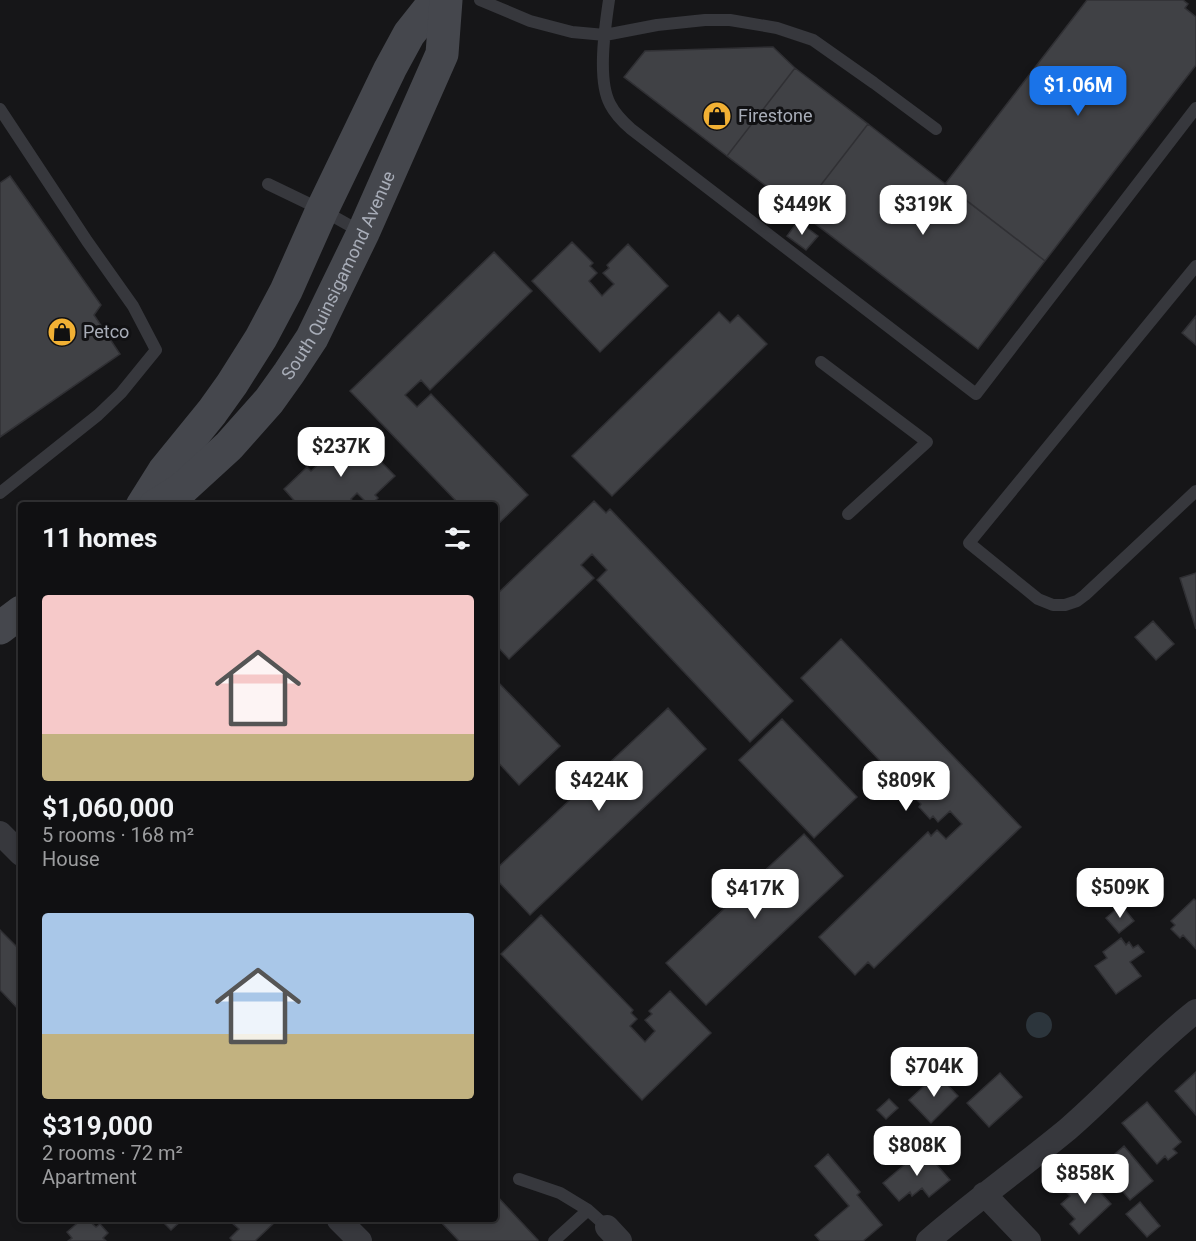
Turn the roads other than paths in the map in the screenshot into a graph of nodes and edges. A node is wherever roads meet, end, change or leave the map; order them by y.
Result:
1 (436, 0) edge
2 (446, 0) edge
3 (480, 0) edge
4 (609, 0) edge
5 (605, 35) junction
6 (1196, 108) edge
7 (0, 109) edge
8 (936, 129) dead end
9 (268, 184) dead end
10 (322, 210) junction
11 (363, 233) junction
12 (1196, 266) edge
13 (821, 362) dead end
14 (1196, 491) edge
15 (0, 493) edge
16 (145, 502) edge
17 (161, 502) edge
18 (848, 514) dead end
19 (18, 614) edge
20 (0, 628) edge
21 (0, 833) edge
22 (18, 851) edge
23 (1196, 1011) edge
24 (519, 1179) dead end
25 (984, 1194) junction
26 (588, 1210) junction
27 (341, 1222) edge
28 (613, 1234) edge
29 (360, 1241) edge
30 (554, 1241) edge
31 (928, 1241) edge
32 (1029, 1241) edge

1 - 10 main road
2 - 11 main road, South Quinsigamond Avenue
3 - 5 lane
4 - 5 lane
5 - 6 lane
5 - 8 lane
7 - 15 lane
9 - 10 lane
10 - 11 lane
10 - 16 main road
11 - 17 main road, South Quinsigamond Avenue
12 - 14 lane
13 - 18 lane
19 - 20 main road
21 - 22 street
23 - 25 street
24 - 26 lane
25 - 31 street
25 - 32 street
26 - 28 lane
26 - 30 lane
27 - 29 street

